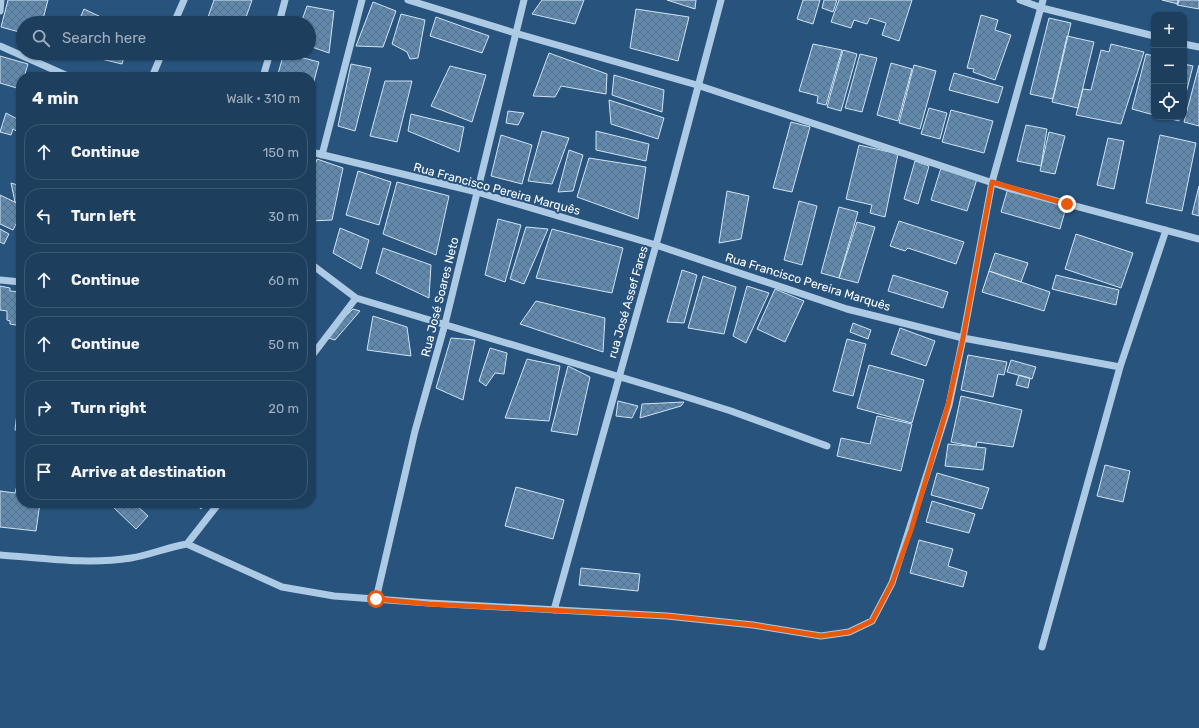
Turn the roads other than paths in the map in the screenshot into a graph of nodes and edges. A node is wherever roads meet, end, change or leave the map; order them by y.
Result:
1 (1, 0) edge
2 (184, 0) edge
3 (285, 0) edge
4 (362, 0) edge
5 (408, 0) edge
6 (524, 0) edge
7 (720, 0) edge
8 (1020, 0) edge
9 (1043, 4) edge
10 (0, 11) edge
11 (177, 16) edge
12 (280, 16) edge
13 (515, 33) junction
14 (1151, 35) edge
15 (1187, 45) edge
16 (0, 46) edge
17 (1199, 48) edge
18 (16, 53) edge
19 (32, 60) edge
20 (159, 60) edge
21 (268, 60) edge
22 (59, 72) edge
23 (154, 72) edge
24 (264, 72) edge
25 (698, 85) junction
26 (316, 153) edge
27 (322, 155) junction
28 (992, 182) junction
29 (477, 192) junction
30 (1166, 230) junction
31 (1199, 239) edge
32 (656, 245) junction
33 (316, 268) edge
34 (0, 280) edge
35 (16, 282) edge
36 (356, 298) junction
37 (445, 324) junction
38 (963, 338) junction
39 (316, 350) edge
40 (1120, 367) junction
41 (618, 378) junction
42 (826, 446) dead end
43 (215, 508) edge
44 (187, 544) junction
45 (0, 555) edge
46 (376, 599) junction
47 (554, 610) junction
48 (1042, 647) dead end

1 - 10 street
2 - 11 street
3 - 12 street
4 - 27 street
5 - 13 street
6 - 13 street, Rua José Soares Neto
7 - 25 street, rua José Assef Fares
8 - 9 street
9 - 14 street
9 - 28 street
13 - 25 street
13 - 29 street, Rua José Soares Neto
15 - 17 street
16 - 18 street
19 - 22 street
20 - 23 street
21 - 24 street
25 - 28 street
25 - 32 street, rua José Assef Fares
26 - 27 street, Rua Francisco Pereira Marquês
27 - 29 street, Rua Francisco Pereira Marquês
28 - 30 street
28 - 38 street
29 - 32 street, Rua Francisco Pereira Marquês
29 - 37 street, Rua José Soares Neto
30 - 31 street
30 - 40 street
32 - 38 street, Rua Francisco Pereira Marquês
32 - 41 street, rua José Assef Fares
33 - 36 street
34 - 35 street
36 - 37 street
36 - 39 street
37 - 41 street
37 - 46 street, Rua José Soares Neto
38 - 40 street, Rua Francisco Pereira Marquês
38 - 47 street
40 - 48 street
41 - 42 street
41 - 47 street, rua José Assef Fares
43 - 44 street
44 - 45 street
44 - 46 street
46 - 47 street

